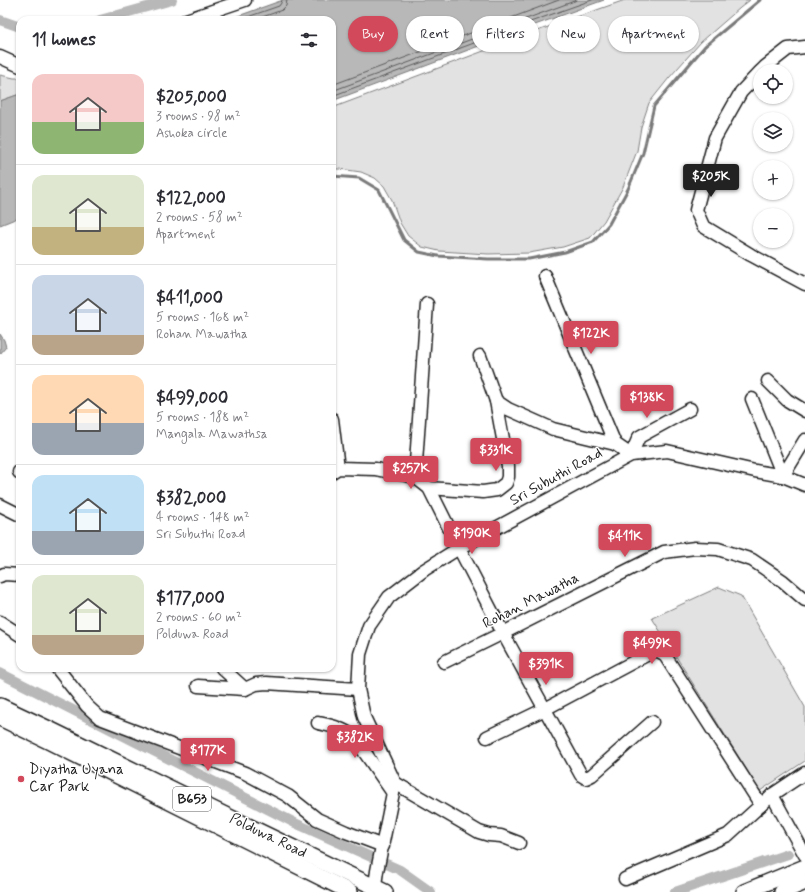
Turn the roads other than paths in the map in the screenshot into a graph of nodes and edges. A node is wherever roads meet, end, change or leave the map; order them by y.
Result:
1 (244, 0) edge
2 (198, 16) edge
3 (805, 47) edge
4 (0, 57) edge
5 (16, 64) edge
6 (769, 64) edge
7 (753, 79) edge
8 (545, 276) dead end
9 (805, 284) edge
10 (427, 304) dead end
11 (480, 356) dead end
12 (768, 381) dead end
13 (752, 399) dead end
14 (496, 400) junction
15 (690, 409) dead end
16 (805, 411) edge
17 (805, 440) edge
18 (615, 444) junction
19 (631, 455) junction
20 (336, 470) edge
21 (784, 476) junction
22 (415, 477) junction
23 (805, 485) edge
24 (429, 488) junction
25 (0, 506) edge
26 (16, 512) edge
27 (459, 548) junction
28 (16, 575) edge
29 (0, 576) edge
30 (805, 600) edge
31 (805, 605) edge
32 (805, 612) edge
33 (0, 622) edge
34 (16, 632) edge
35 (503, 633) junction
36 (444, 662) dead end
37 (60, 672) edge
38 (226, 672) edge
39 (198, 686) dead end
40 (245, 689) junction
41 (358, 689) junction
42 (0, 706) edge
43 (545, 709) junction
44 (0, 718) edge
45 (652, 722) dead end
46 (318, 723) dead end
47 (51, 736) junction
48 (487, 737) dead end
49 (805, 773) edge
50 (394, 788) junction
51 (772, 796) junction
52 (761, 805) junction
53 (800, 833) edge
54 (519, 843) dead end
55 (382, 849) junction
56 (805, 855) edge
57 (805, 867) edge
58 (625, 879) dead end
59 (805, 882) edge
60 (378, 891) edge
61 (350, 892) edge
62 (744, 892) edge
63 (782, 892) edge

1 - 2 street
3 - 6 street
4 - 5 street
7 - 9 street
8 - 18 street
10 - 22 street
11 - 14 street
12 - 16 street
13 - 21 street
14 - 18 street
14 - 24 street
15 - 19 street
17 - 21 street
18 - 19 street
19 - 21 street, Sri Subuthi Road
19 - 27 street, Sri Subuthi Road
20 - 22 street
21 - 23 street, Sri Subuthi Road
22 - 24 street
24 - 27 street
25 - 26 street
27 - 35 street
27 - 41 street, Sri Subuthi Road
28 - 29 street
30 - 35 street, Rohan Mawatha
31 - 32 street
33 - 34 street
35 - 36 street, Rohan Mawatha
35 - 43 street
37 - 55 street
38 - 40 street
39 - 40 street
40 - 41 street
41 - 50 street, Sri Subuthi Road
42 - 47 main road, Polduwa Road / B653
43 - 45 street
43 - 48 street
43 - 52 street
44 - 47 main road, Polduwa Road / B653
46 - 50 street
47 - 60 main road, Polduwa Road / B653
47 - 61 main road, Polduwa Road / B653
49 - 51 street
50 - 54 street
50 - 55 street
51 - 52 street
51 - 53 street
52 - 58 street
53 - 56 street
55 - 60 street
57 - 62 main road
59 - 63 main road

